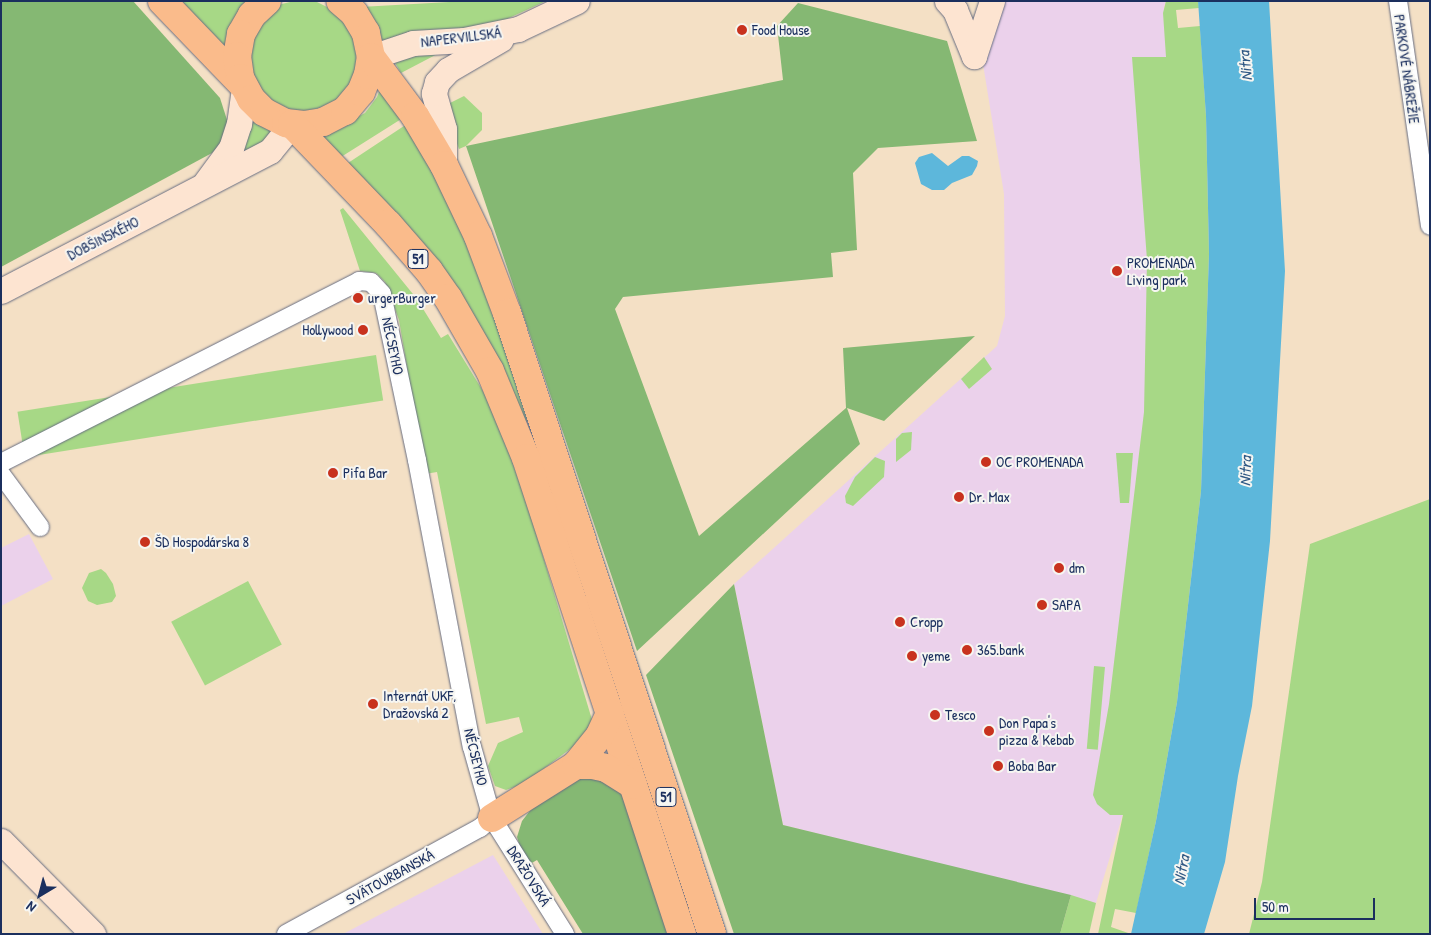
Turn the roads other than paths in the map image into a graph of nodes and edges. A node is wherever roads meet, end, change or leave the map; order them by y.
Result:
1 (162, 1) edge
2 (267, 1) edge
3 (340, 1) edge
4 (577, 1) edge
5 (947, 1) edge
6 (970, 1) edge
7 (992, 1) edge
8 (1398, 1) edge
9 (518, 30) junction
10 (974, 56) junction
11 (371, 57) junction
12 (243, 86) junction
13 (292, 124) junction
14 (444, 165) junction
15 (204, 186) junction
16 (1430, 226) edge
17 (1, 290) edge
18 (1, 463) edge
19 (1, 474) edge
20 (40, 527) dead end
21 (610, 713) junction
22 (576, 765) junction
23 (633, 785) junction
24 (492, 818) junction
25 (1, 841) edge
26 (92, 934) edge
27 (286, 934) edge
28 (566, 934) edge
29 (682, 934) edge
30 (712, 934) edge

1 - 12 main road, 51
2 - 12 main road, 51
3 - 11 main road, 51
4 - 9 street, NAPERVILLSKÁ
5 - 10 street
6 - 10 street
7 - 10 street
8 - 16 street, PARKOVÉ NÁBREŽIE
9 - 11 street, NAPERVILLSKÁ
9 - 14 street
11 - 13 main road, 51
11 - 14 main road, 51
12 - 13 main road, 51
12 - 15 street, DOBŠINSKÉHO
13 - 15 street, DOBŠINSKÉHO
13 - 21 main road, 51
14 - 30 main road, 51
15 - 17 street, DOBŠINSKÉHO
18 - 24 street, NÉCSEYHO
19 - 20 street
21 - 22 main road
21 - 23 main road, 51
22 - 23 main road
22 - 24 main road
23 - 29 main road, 51
24 - 27 street, SVÄTOURBANSKÁ
24 - 28 street, DRAŽOVSKÁ
25 - 26 street

